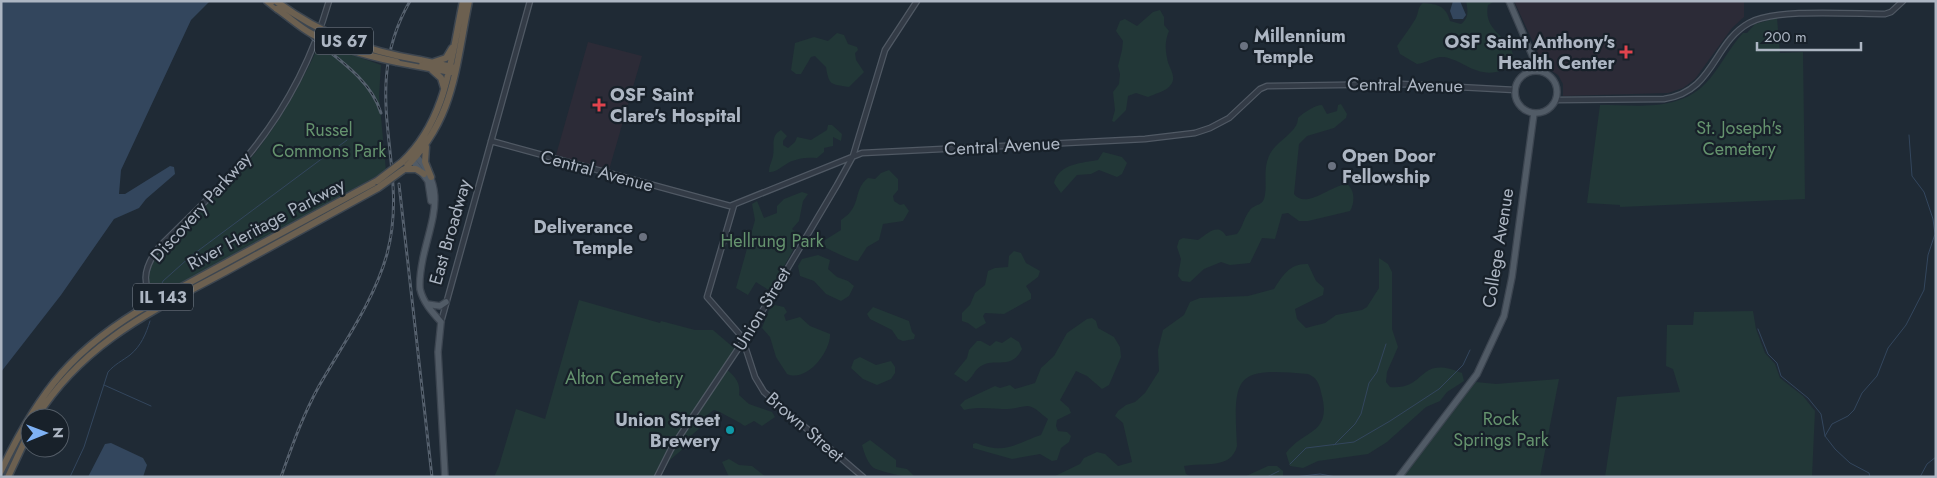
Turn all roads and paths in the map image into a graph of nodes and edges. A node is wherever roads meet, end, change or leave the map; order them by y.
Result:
1 (267, 1) edge
2 (276, 1) edge
3 (329, 1) edge
4 (463, 1) edge
5 (469, 1) edge
6 (530, 1) edge
7 (917, 1) edge
8 (1509, 1) edge
9 (1903, 1) edge
10 (454, 44) junction
11 (1536, 62) junction
12 (419, 63) junction
13 (429, 66) junction
14 (452, 70) junction
15 (1531, 71) junction
16 (1543, 72) junction
17 (444, 90) junction
18 (1515, 90) junction
19 (1556, 100) junction
20 (1534, 113) junction
21 (491, 142) junction
22 (426, 145) junction
23 (412, 156) junction
24 (853, 156) junction
25 (403, 167) junction
26 (424, 174) junction
27 (431, 177) junction
28 (734, 205) junction
29 (446, 302) junction
30 (427, 304) junction
31 (154, 306) junction
32 (441, 322) junction
33 (744, 340) junction
34 (43, 408) edge
35 (20, 451) edge
36 (1, 471) edge
37 (8, 477) edge
38 (445, 477) edge
39 (657, 477) edge
40 (863, 477) edge
41 (1399, 477) edge

1 - 12 highway, US 67, bridge
2 - 12 highway, US 67, bridge
3 - 31 street, Discovery Parkway
4 - 10 highway
5 - 14 highway
6 - 21 street, East Broadway
7 - 24 street, Union Street
8 - 11 main road
9 - 19 street
10 - 13 highway
10 - 14 highway, IL 143
11 - 15 main road
11 - 16 main road
12 - 13 highway, US 67
13 - 14 highway
13 - 17 highway
14 - 17 highway, IL 143
14 - 22 highway, IL 143
15 - 16 main road
15 - 18 main road
16 - 19 main road
17 - 23 highway, IL 143
18 - 20 main road
18 - 24 street, Central Avenue
19 - 20 main road
20 - 41 main road, College Avenue
21 - 28 street, Central Avenue
21 - 29 street, East Broadway
22 - 23 highway, IL 143
22 - 27 highway
23 - 25 highway, River Heritage Parkway / IL 143
23 - 26 main road
23 - 27 main road
24 - 28 street, Central Avenue
24 - 33 street, Union Street
25 - 26 highway
25 - 31 highway, River Heritage Parkway / IL 143, bridge
25 - 31 highway, River Heritage Parkway / IL 143, bridge
26 - 32 main road
27 - 30 main road
28 - 33 street, Brown Street
29 - 30 main road
29 - 32 street, East Broadway
30 - 32 main road
31 - 34 highway, River Heritage Parkway / IL 143
31 - 36 highway, River Heritage Parkway / IL 143
32 - 38 main road, East Broadway
33 - 39 street, Union Street
33 - 40 street, Brown Street
35 - 37 highway

